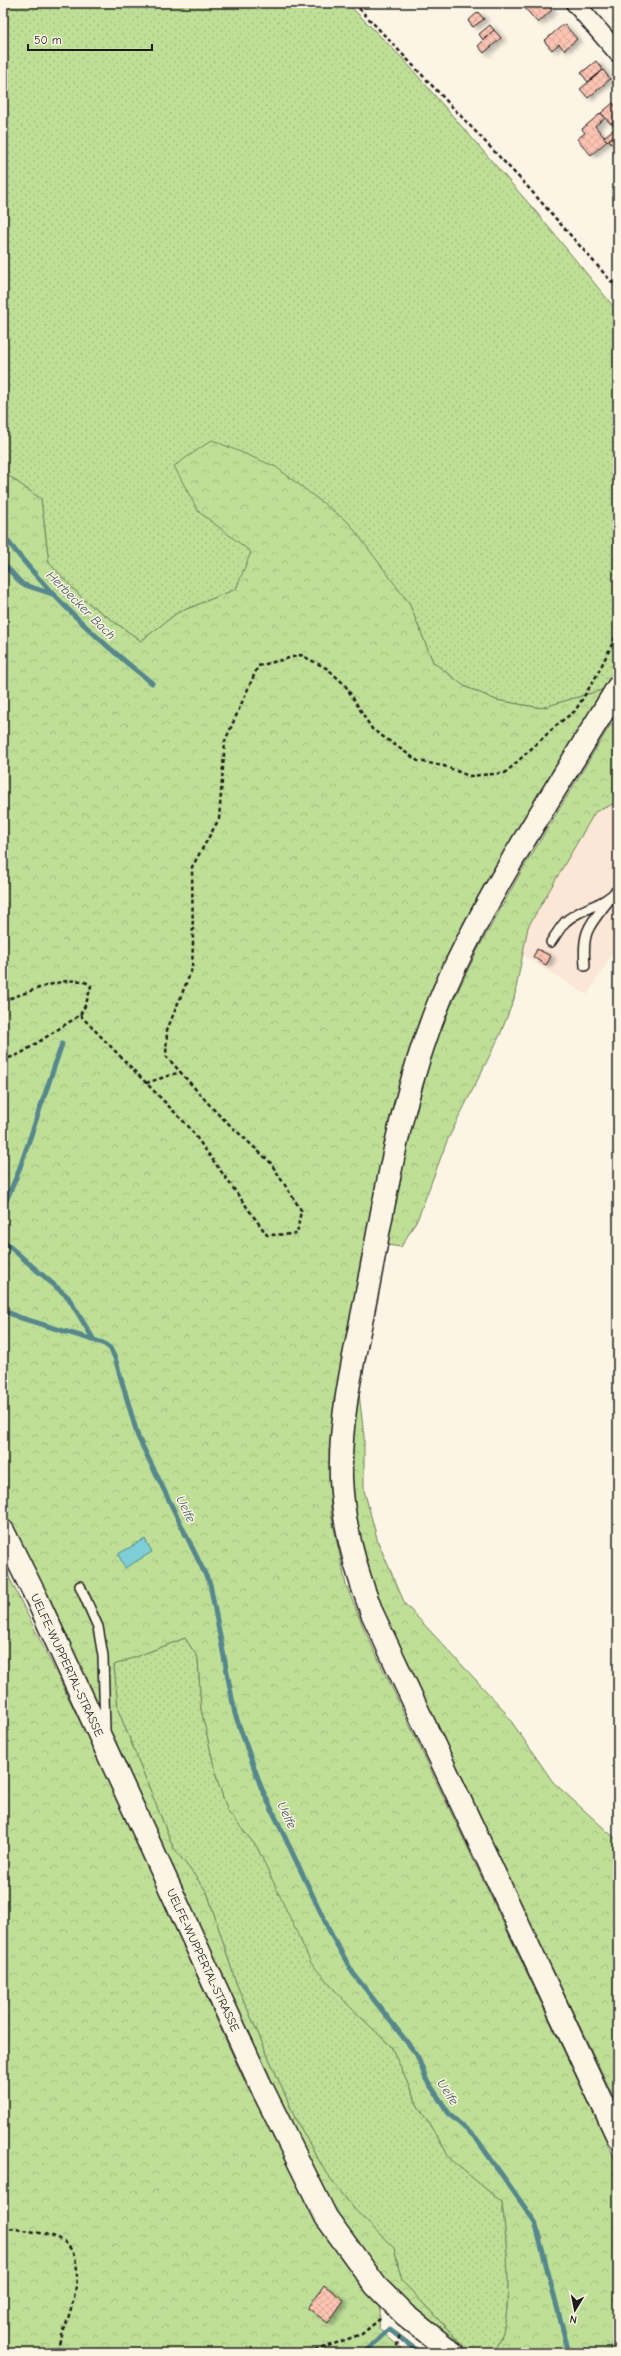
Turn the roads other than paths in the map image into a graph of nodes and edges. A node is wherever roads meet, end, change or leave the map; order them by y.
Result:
1 (575, 3) edge
2 (618, 53) edge
3 (618, 687) edge
4 (618, 889) edge
5 (610, 899) junction
6 (551, 942) dead end
7 (585, 966) dead end
8 (3, 1532) edge
9 (80, 1586) dead end
10 (105, 1747) junction
11 (618, 2137) edge
12 (453, 2353) edge

1 - 2 street
3 - 11 main road
4 - 5 lane
5 - 6 lane
5 - 7 lane
8 - 10 main road, UELFE-WUPPERTAL-STRASSE
9 - 10 lane
10 - 12 main road, UELFE-WUPPERTAL-STRASSE

